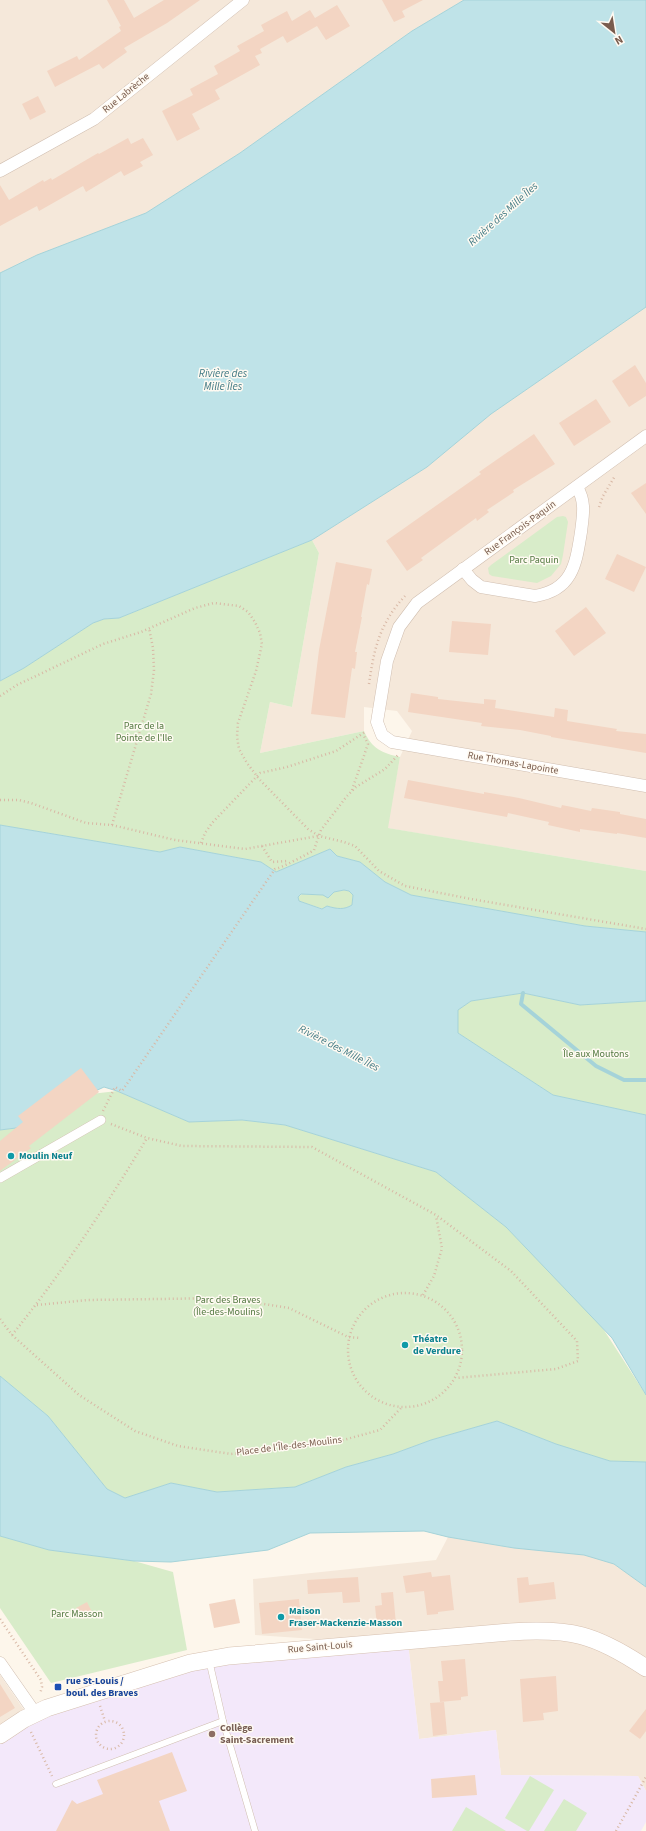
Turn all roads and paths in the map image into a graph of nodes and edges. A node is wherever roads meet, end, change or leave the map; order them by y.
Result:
1 (243, 0) edge
2 (0, 171) edge
3 (646, 436) edge
4 (615, 476) dead end
5 (577, 487) junction
6 (599, 507) dead end
7 (463, 568) junction
8 (149, 628) junction
9 (0, 696) edge
10 (382, 735) joint
11 (397, 756) dead end
12 (257, 777) junction
13 (646, 786) edge
14 (351, 792) junction
15 (0, 800) edge
16 (112, 825) junction
17 (319, 836) junction
18 (201, 843) junction
19 (262, 846) junction
20 (291, 861) junction
21 (646, 929) edge
22 (101, 1118) junction
23 (147, 1138) junction
24 (0, 1178) edge
25 (436, 1215) junction
26 (423, 1295) junction
27 (36, 1305) junction
28 (0, 1319) edge
29 (12, 1335) junction
30 (348, 1337) junction
31 (361, 1338) dead end
32 (456, 1378) junction
33 (401, 1408) junction
34 (0, 1619) edge
35 (208, 1659) junction
36 (0, 1663) edge
37 (646, 1668) edge
38 (35, 1713) junction
39 (223, 1721) junction
40 (98, 1727) joint
41 (0, 1735) edge
42 (646, 1777) edge
43 (56, 1784) joint
44 (255, 1831) edge
45 (616, 1831) edge

1 - 2 street, Rue Labrèche
3 - 5 street, Rue François-Paquin
4 - 6 path
5 - 7 street, Rue François-Paquin
5 - 7 street
7 - 10 street, Rue François-Paquin
8 - 9 path
8 - 12 path
8 - 16 path
10 - 13 street, Rue Thomas-Lapointe
11 - 14 path
12 - 14 path
12 - 17 path
12 - 18 path
14 - 17 path
15 - 16 path
16 - 18 path
17 - 19 path
17 - 20 path
17 - 21 path
18 - 19 path
19 - 20 path
20 - 22 path
22 - 23 path
22 - 24 street
23 - 25 path
23 - 27 path
25 - 26 path
25 - 32 path
26 - 30 path
26 - 32 path
27 - 29 path
27 - 30 path
28 - 29 path, Place de l'Île-des-Moulins
29 - 33 path, Place de l'Île-des-Moulins
30 - 31 path
30 - 33 path
32 - 33 path
34 - 38 path
35 - 37 main road, Rue Saint-Louis
35 - 38 main road, Rue Saint-Louis
35 - 39 lane
36 - 38 street
38 - 41 main road, Rue Saint-Louis
38 - 43 path
39 - 43 lane
39 - 44 lane
40 - 40 path
42 - 45 path

